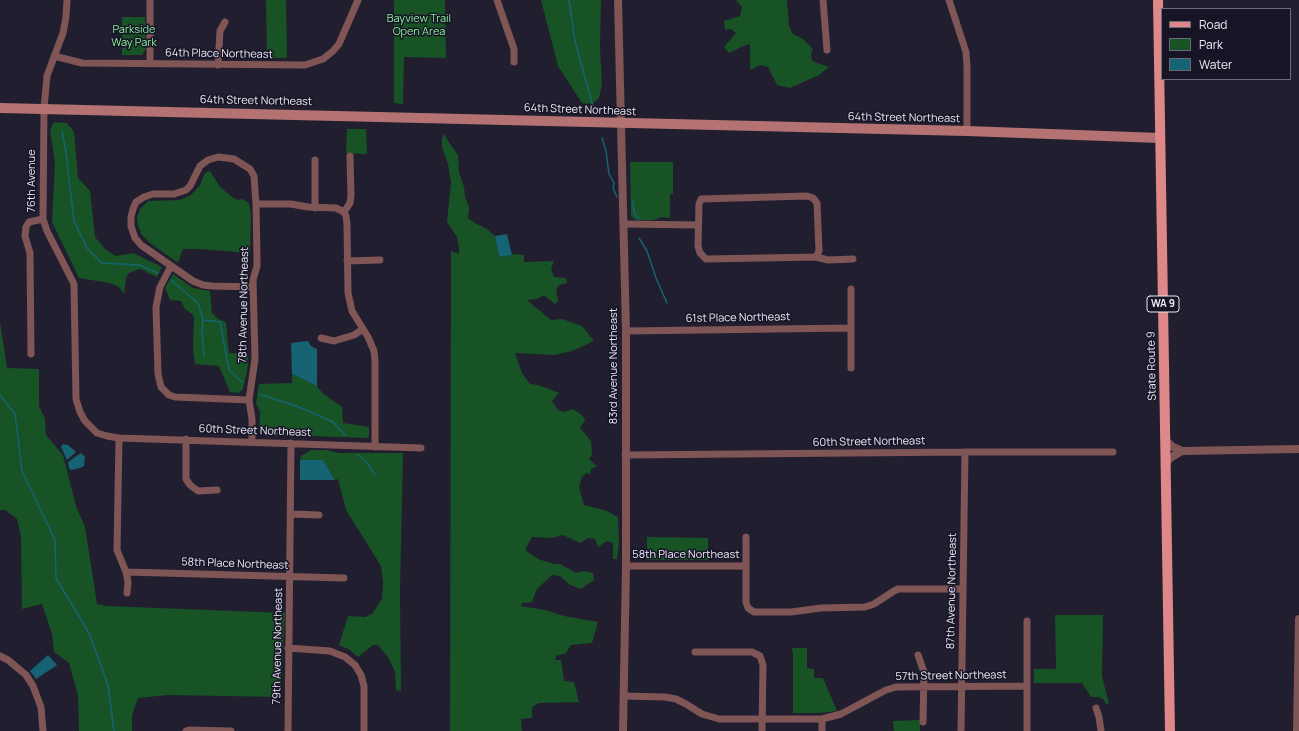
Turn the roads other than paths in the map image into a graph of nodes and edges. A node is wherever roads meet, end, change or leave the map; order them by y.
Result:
1 (67, 0) edge
2 (150, 0) edge
3 (358, 0) edge
4 (497, 0) edge
5 (618, 0) edge
6 (823, 0) edge
7 (949, 0) edge
8 (1158, 0) edge
9 (225, 22) dead end
10 (827, 50) dead end
11 (54, 56) junction
12 (514, 62) dead end
13 (150, 64) junction
14 (218, 65) junction
15 (0, 108) edge
16 (44, 108) junction
17 (621, 123) junction
18 (967, 131) junction
19 (1160, 138) junction
20 (350, 156) dead end
21 (315, 160) dead end
22 (256, 204) junction
23 (315, 208) junction
24 (344, 212) junction
25 (43, 219) junction
26 (624, 224) junction
27 (698, 225) junction
28 (816, 257) junction
29 (853, 259) dead end
30 (380, 260) dead end
31 (347, 261) junction
32 (171, 266) junction
33 (253, 287) junction
34 (850, 289) dead end
35 (850, 328) junction
36 (362, 329) junction
37 (626, 331) junction
38 (321, 338) dead end
39 (32, 354) dead end
40 (851, 368) dead end
41 (249, 400) junction
42 (90, 427) joint
43 (119, 438) junction
44 (186, 439) junction
45 (1165, 440) junction
46 (252, 442) junction
47 (291, 443) junction
48 (375, 447) junction
49 (421, 448) dead end
50 (1299, 449) edge
51 (1182, 451) junction
52 (965, 452) junction
53 (1113, 452) dead end
54 (626, 455) junction
55 (1165, 465) junction
56 (217, 490) dead end
57 (291, 514) junction
58 (319, 515) dead end
59 (746, 537) dead end
60 (626, 566) junction
61 (746, 566) junction
62 (126, 572) junction
63 (290, 577) junction
64 (344, 578) dead end
65 (963, 589) junction
66 (127, 593) dead end
67 (1299, 619) edge
68 (1027, 621) dead end
69 (288, 648) junction
70 (695, 652) dead end
71 (918, 655) dead end
72 (0, 656) edge
73 (962, 686) junction
74 (1027, 686) junction
75 (924, 687) junction
76 (624, 696) junction
77 (1096, 708) dead end
78 (762, 719) junction
79 (822, 719) junction
80 (923, 722) dead end
81 (43, 731) edge
82 (186, 731) edge
83 (216, 731) edge
84 (231, 731) edge
85 (288, 731) edge
86 (364, 731) edge
87 (623, 731) edge
88 (762, 731) edge
89 (822, 731) edge
90 (961, 731) edge
91 (1027, 731) edge
92 (1101, 731) edge
93 (1170, 731) edge
94 (1297, 731) edge

1 - 11 street, 76th Avenue
2 - 13 street
3 - 14 street, 64th Place Northeast
4 - 12 street
5 - 17 street, 83rd Avenue Northeast
6 - 10 street
7 - 18 street
8 - 19 main road, State Route 9 / WA 9
9 - 14 street
11 - 13 street, 64th Place Northeast
11 - 16 street, 76th Avenue
13 - 14 street, 64th Place Northeast
15 - 16 main road, 64th Street Northeast
16 - 17 main road, 64th Street Northeast
16 - 25 street, 76th Avenue
17 - 18 main road, 64th Street Northeast
17 - 26 street, 83rd Avenue Northeast
18 - 19 main road, 64th Street Northeast
19 - 45 main road, State Route 9 / WA 9
20 - 24 street
21 - 23 street
22 - 23 street
22 - 32 street, 78th Avenue Northeast
22 - 33 street, 78th Avenue Northeast
23 - 24 street
24 - 31 street
25 - 39 street
25 - 42 street, 76th Avenue
26 - 27 street
26 - 37 street, 83rd Avenue Northeast
27 - 28 street
27 - 28 street
28 - 29 street
30 - 31 street
31 - 36 street
32 - 33 street
32 - 41 street
33 - 41 street, 78th Avenue Northeast
34 - 35 street
35 - 37 street, 61st Place Northeast
35 - 40 street
36 - 38 street
36 - 48 street
37 - 54 street, 83rd Avenue Northeast
41 - 46 street, 78th Avenue Northeast
42 - 43 street, 60th Street Northeast
43 - 44 street, 60th Street Northeast
43 - 62 street
44 - 46 street, 60th Street Northeast
44 - 56 street
45 - 51 street
45 - 55 main road, State Route 9 / WA 9
46 - 47 street, 60th Street Northeast
47 - 48 street, 60th Street Northeast
47 - 57 street, 79th Avenue Northeast
48 - 49 street, 60th Street Northeast
50 - 51 street
51 - 55 street
52 - 53 street, 60th Street Northeast
52 - 54 street, 60th Street Northeast
52 - 65 street, 87th Avenue Northeast
54 - 60 street, 83rd Avenue Northeast
55 - 93 main road, State Route 9 / WA 9
57 - 58 street
57 - 63 street, 79th Avenue Northeast
59 - 61 street
60 - 61 street, 58th Place Northeast
60 - 76 street, 83rd Avenue Northeast
61 - 65 street
62 - 63 street, 58th Place Northeast
62 - 66 street
63 - 64 street, 58th Place Northeast
63 - 69 street, 79th Avenue Northeast
65 - 73 street, 87th Avenue Northeast
67 - 94 street
68 - 74 street
69 - 85 street, 79th Avenue Northeast
69 - 86 street
70 - 78 street
71 - 75 street
72 - 81 street
73 - 74 street, 57th Street Northeast
73 - 75 street, 57th Street Northeast
73 - 90 street, 87th Avenue Northeast
74 - 91 street
75 - 79 street, 57th Street Northeast
75 - 80 street
76 - 78 street, 57th Street Northeast
76 - 87 street, 83rd Avenue Northeast
77 - 92 street
78 - 79 street, 57th Street Northeast
78 - 88 street
79 - 89 street
82 - 83 street
83 - 84 street

